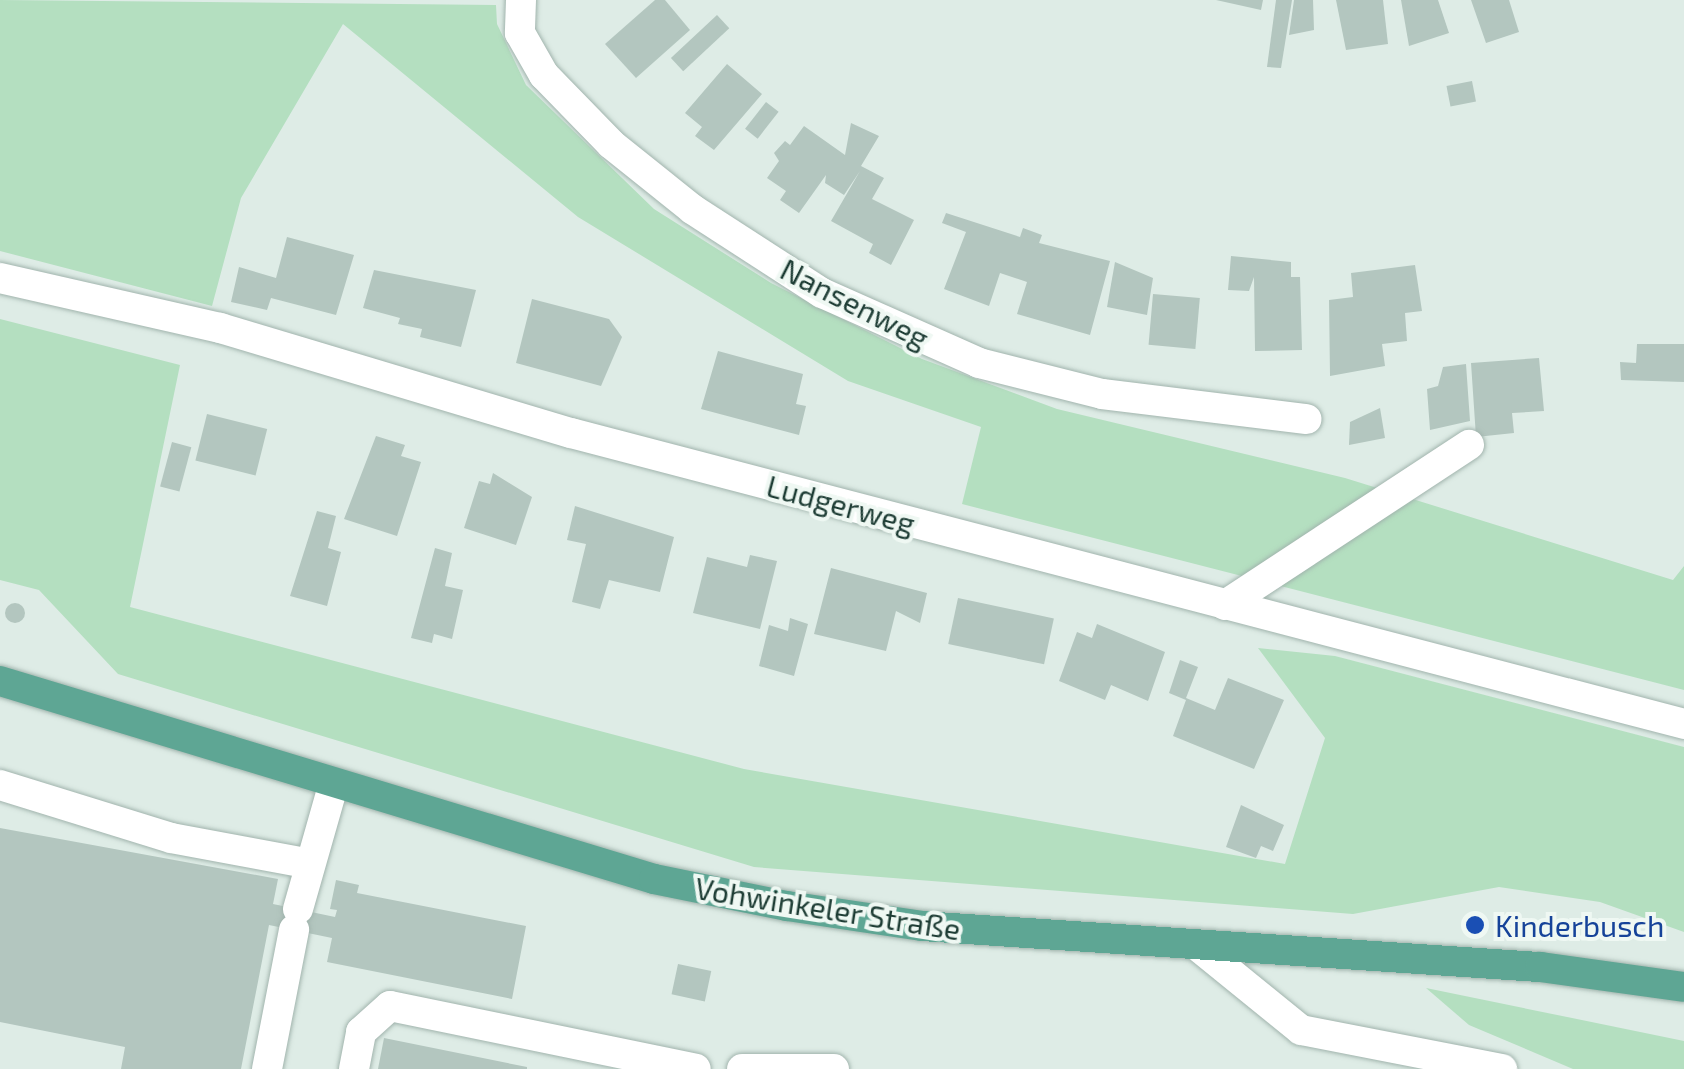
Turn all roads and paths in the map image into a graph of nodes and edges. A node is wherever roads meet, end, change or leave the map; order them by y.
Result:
1 (520, 0) edge
2 (0, 278) edge
3 (1306, 418) dead end
4 (1469, 445) dead end
5 (1225, 605) junction
6 (0, 680) edge
7 (1684, 724) edge
8 (334, 783) junction
9 (0, 785) edge
10 (306, 863) junction
11 (1200, 948) junction
12 (1684, 987) edge
13 (268, 1069) edge
14 (354, 1069) edge
15 (696, 1069) edge
16 (745, 1069) edge
17 (834, 1069) edge
18 (1502, 1069) edge

1 - 3 street, Nansenweg
2 - 5 street, Ludgerweg
4 - 5 street
5 - 7 street, Ludgerweg
6 - 8 main road, Vohwinkeler Straße
8 - 10 street
8 - 11 main road, Vohwinkeler Straße
9 - 10 street
10 - 13 street
11 - 12 main road, Vohwinkeler Straße
11 - 18 street
14 - 15 street
16 - 17 street

